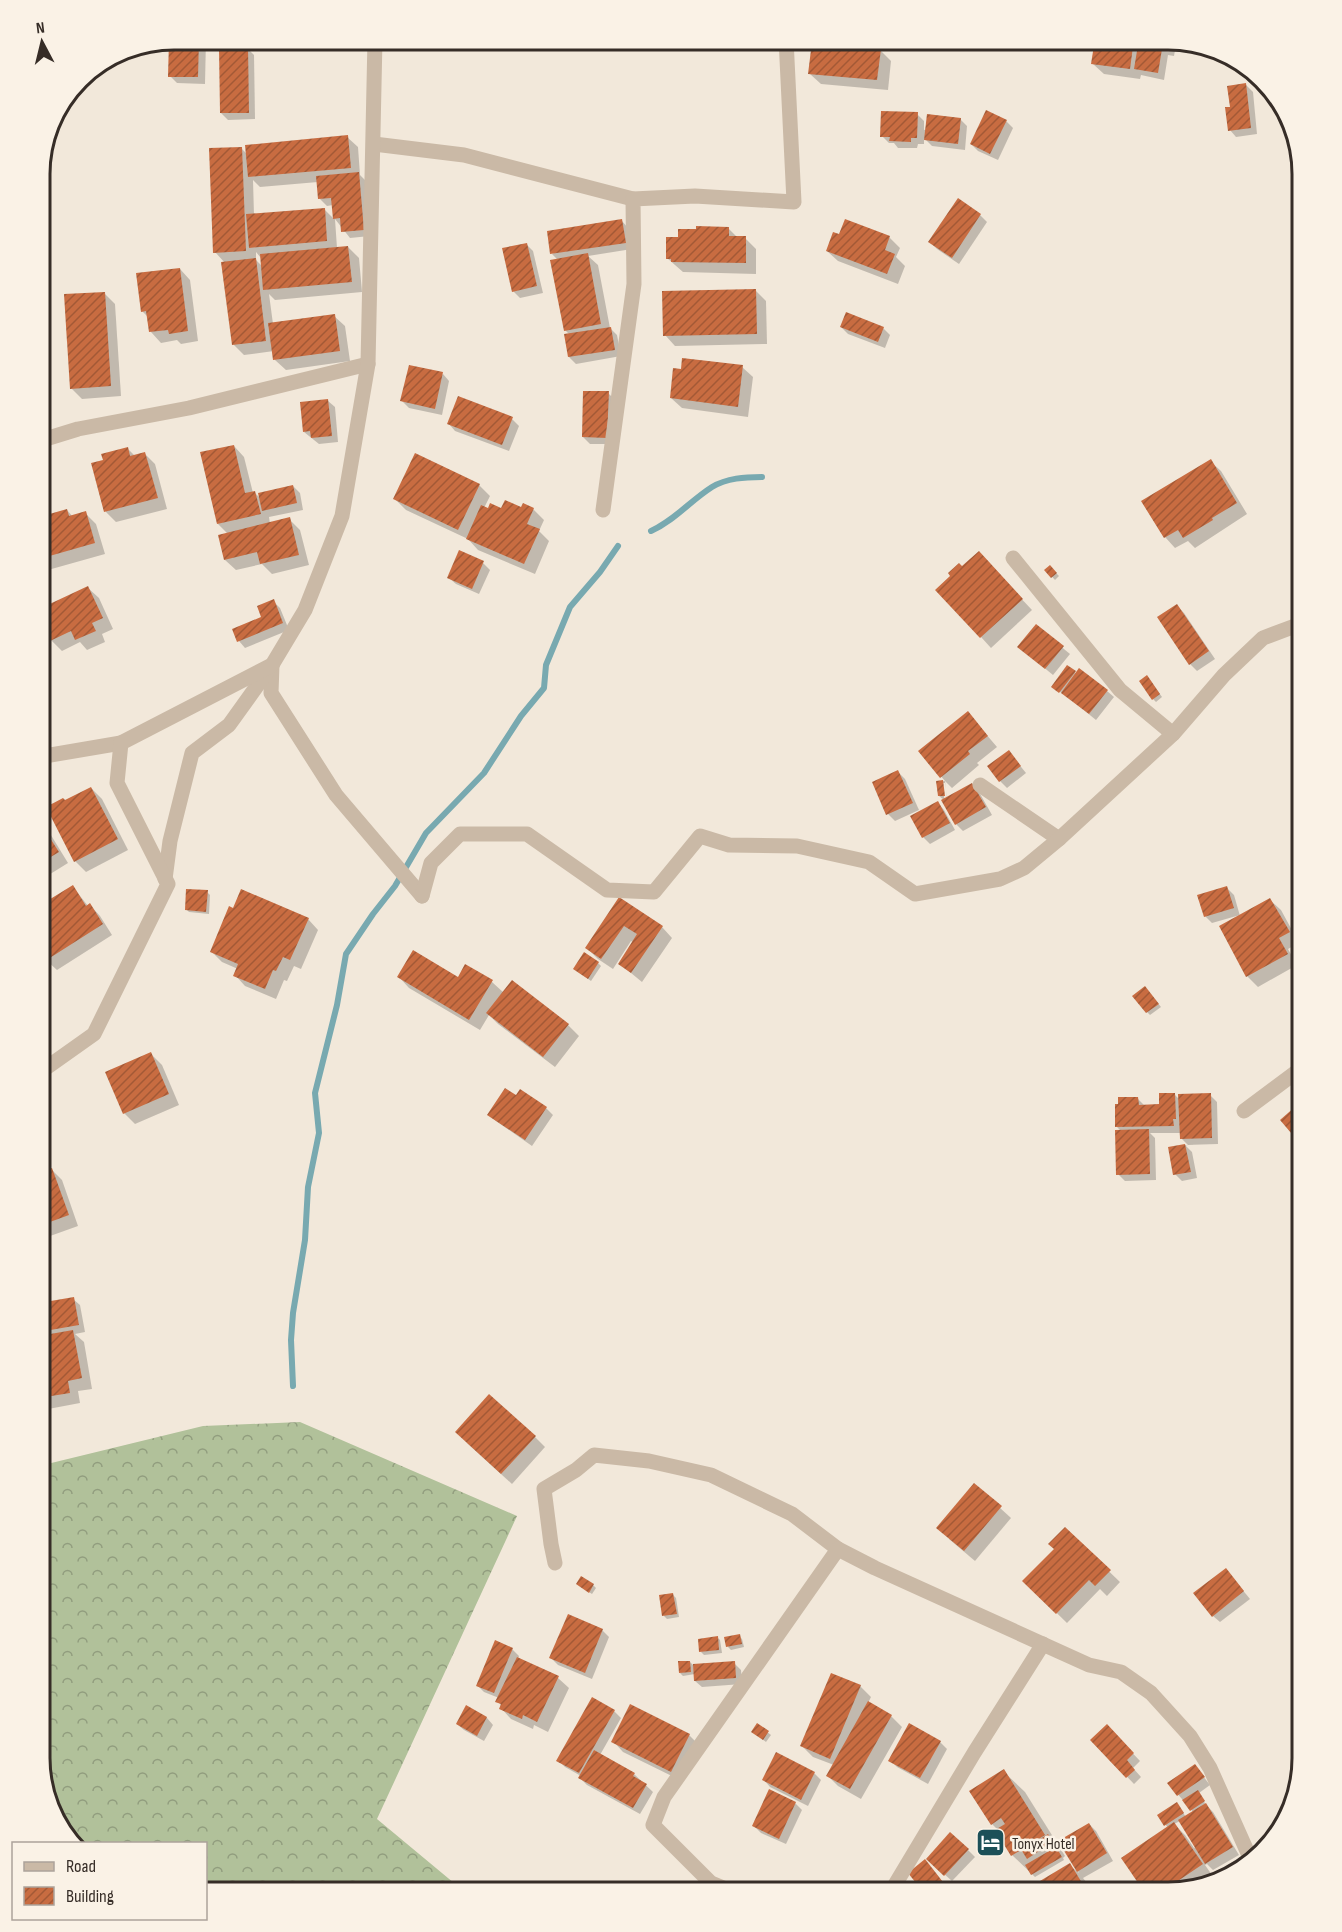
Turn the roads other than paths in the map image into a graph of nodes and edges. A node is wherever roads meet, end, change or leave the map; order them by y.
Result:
1 (375, 50) edge
2 (787, 50) edge
3 (374, 144) junction
4 (633, 199) junction
5 (368, 364) junction
6 (50, 438) edge
7 (603, 510) dead end
8 (1013, 558) dead end
9 (1292, 627) edge
10 (272, 665) junction
11 (1173, 734) junction
12 (121, 743) junction
13 (50, 756) edge
14 (980, 784) dead end
15 (1059, 839) junction
16 (165, 879) junction
17 (50, 1065) edge
18 (1292, 1075) edge
19 (1244, 1111) dead end
20 (838, 1549) junction
21 (555, 1563) dead end
22 (1043, 1644) junction
23 (1248, 1853) edge
24 (709, 1882) edge
25 (897, 1882) edge

1 - 3 street
2 - 4 street
3 - 4 street
3 - 5 street
4 - 7 street
5 - 6 street
5 - 10 street
8 - 11 street
9 - 11 street
10 - 12 street
10 - 15 street
10 - 16 street
11 - 15 street
12 - 13 street
12 - 16 street
14 - 15 street
16 - 17 street
18 - 19 street
20 - 21 street
20 - 22 street
20 - 24 street
22 - 23 street
22 - 25 street

